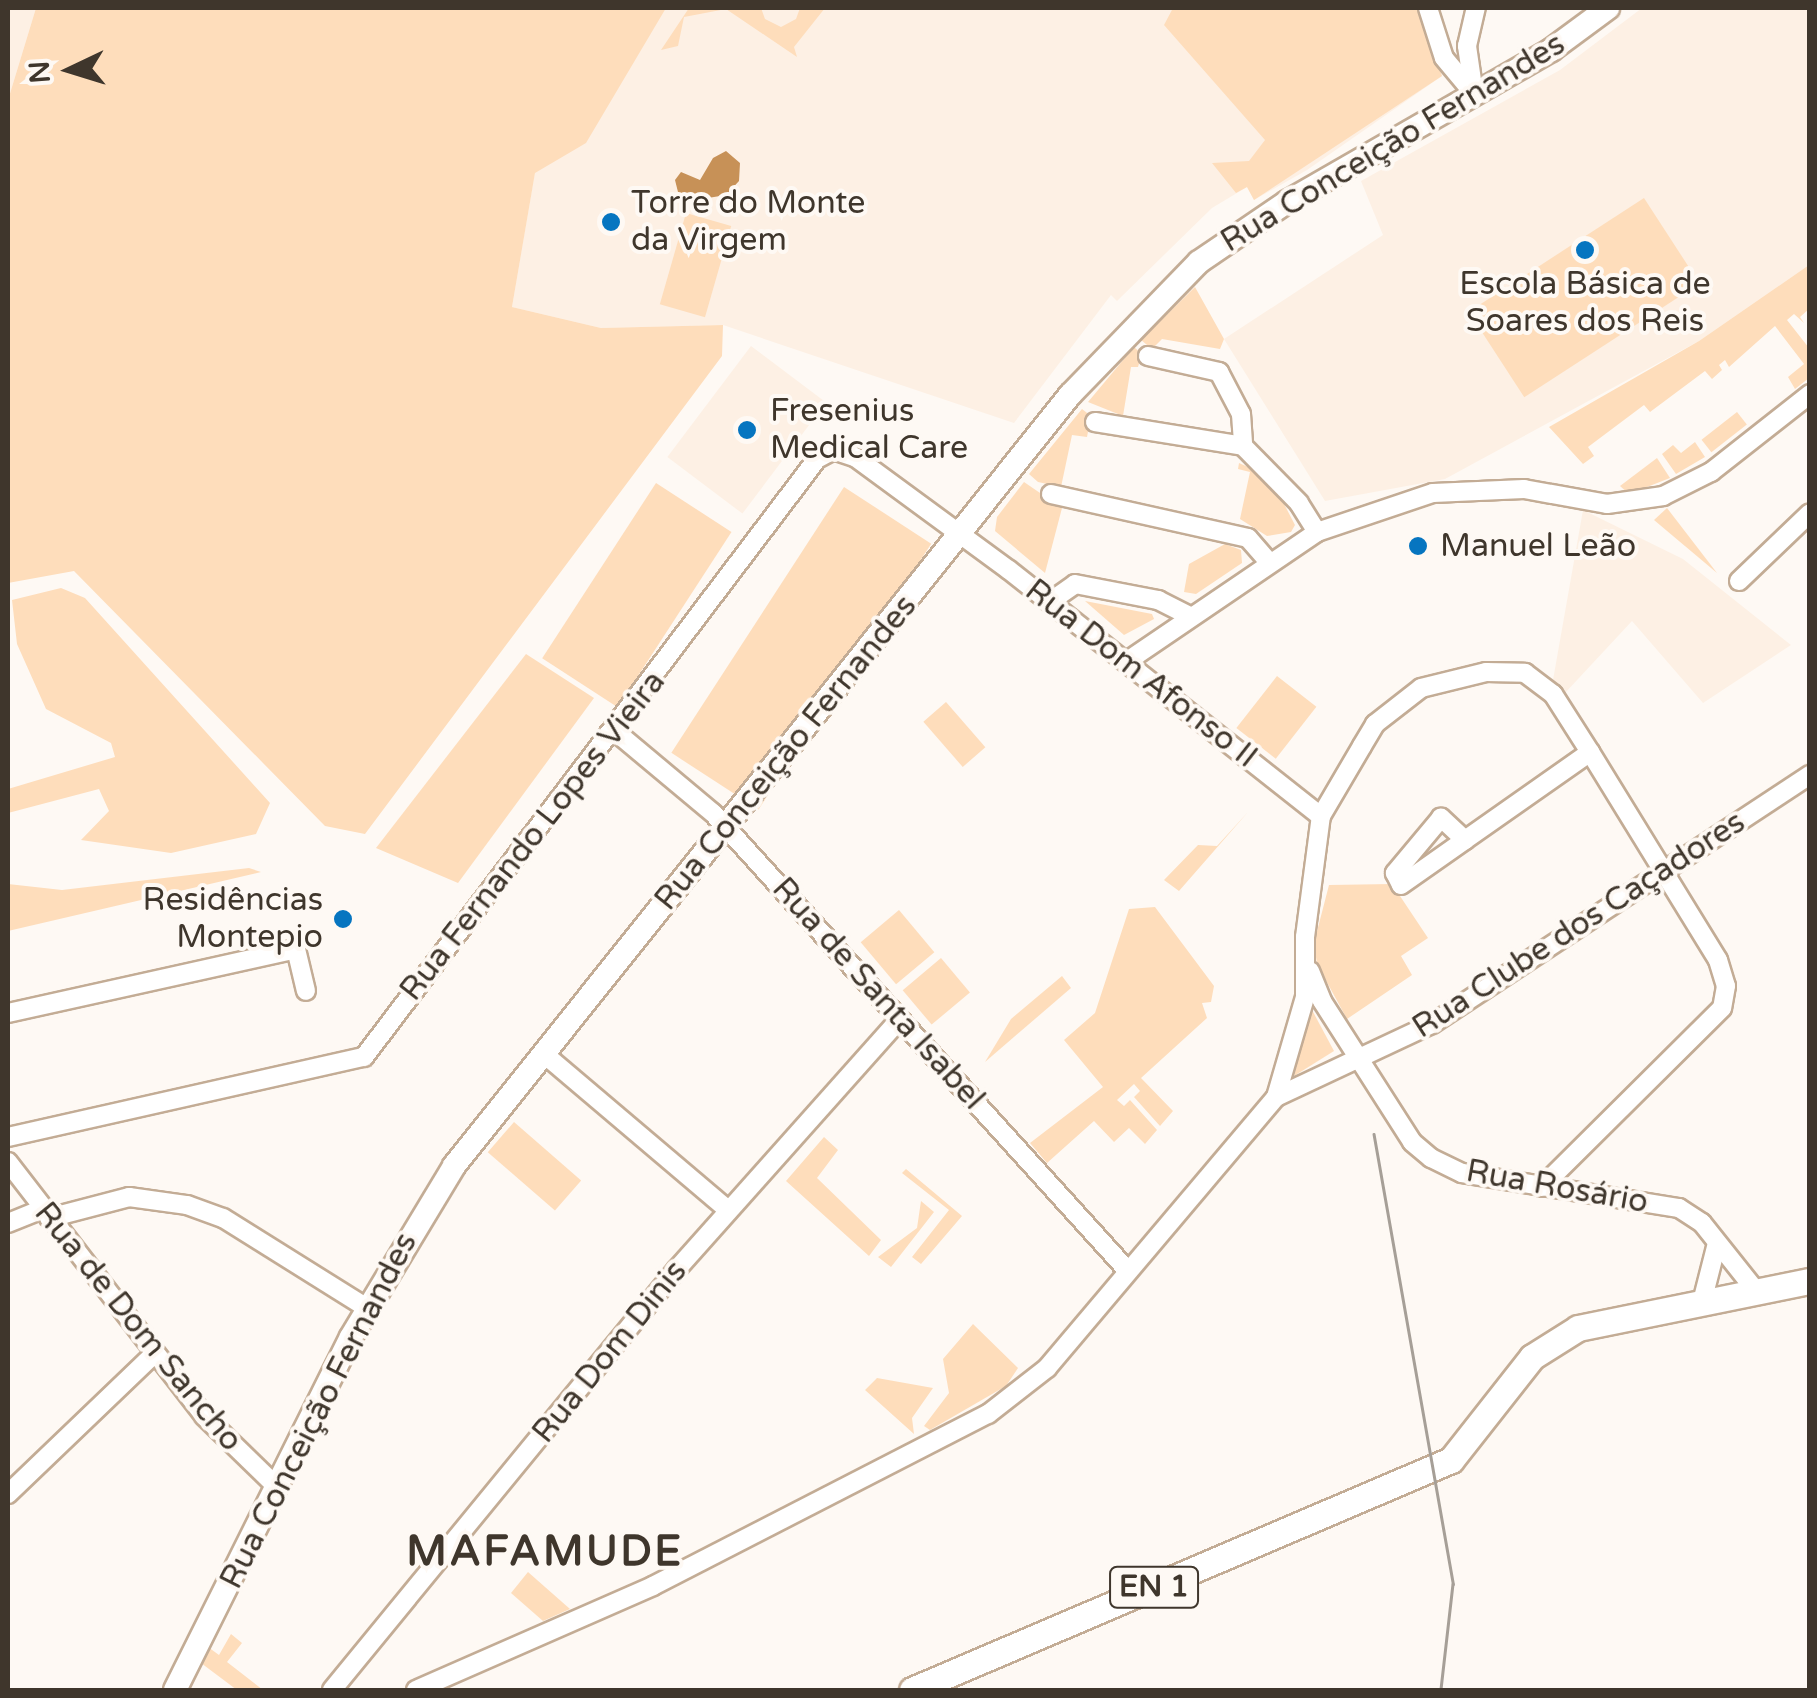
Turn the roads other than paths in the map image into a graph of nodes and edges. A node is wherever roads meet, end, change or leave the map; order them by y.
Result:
1 (1428, 8) edge
2 (1476, 8) edge
3 (1608, 8) edge
4 (1474, 94) junction
5 (1148, 356) dead end
6 (1810, 394) edge
7 (1096, 422) dead end
8 (1243, 446) junction
9 (1051, 494) dead end
10 (1810, 513) edge
11 (1317, 532) junction
12 (959, 534) junction
13 (1269, 562) junction
14 (1739, 581) dead end
15 (1050, 601) junction
16 (1190, 616) junction
17 (1126, 662) junction
18 (616, 732) junction
19 (1590, 752) junction
20 (1810, 775) edge
21 (1322, 816) junction
22 (726, 828) junction
23 (1465, 840) dead end
24 (1662, 874) junction
25 (1308, 966) junction
26 (306, 992) dead end
27 (8, 1013) edge
28 (897, 1022) junction
29 (544, 1054) junction
30 (1358, 1056) junction
31 (1276, 1097) junction
32 (8, 1138) edge
33 (8, 1162) edge
34 (1542, 1186) junction
35 (728, 1210) junction
36 (46, 1213) junction
37 (8, 1223) edge
38 (1716, 1247) junction
39 (1128, 1270) junction
40 (1810, 1281) edge
41 (1756, 1291) junction
42 (1702, 1302) junction
43 (367, 1308) junction
44 (154, 1354) junction
45 (275, 1485) junction
46 (8, 1494) edge
47 (175, 1690) edge
48 (332, 1690) edge
49 (416, 1690) edge
50 (912, 1690) edge

1 - 4 street
2 - 4 street
3 - 4 main road, Rua Conceição Fernandes
4 - 12 main road, Rua Conceição Fernandes
5 - 8 street
6 - 11 street
7 - 8 street
8 - 11 street
9 - 13 street
10 - 14 street
11 - 13 street
12 - 15 street, Rua Dom Afonso II
12 - 18 street, Rua Fernando Lopes Vieira
12 - 22 main road, Rua Conceição Fernandes
13 - 16 street
15 - 16 street
15 - 17 street, Rua Dom Afonso II
16 - 17 street
17 - 21 street, Rua Dom Afonso II
18 - 22 street, Rua de Santa Isabel
18 - 32 street, Rua Fernando Lopes Vieira
19 - 21 street, Rua Rosário
19 - 23 street
19 - 24 street, Rua Rosário
20 - 24 street, Rua Clube dos Caçadores
21 - 25 street, Rua Rosário
22 - 28 street, Rua de Santa Isabel
22 - 29 main road, Rua Conceição Fernandes
24 - 30 street, Rua Clube dos Caçadores
24 - 34 street, Rua Rosário
25 - 30 street, Rua Rosário
25 - 31 street, Rua Rosário
26 - 27 street
28 - 35 street, Rua Dom Dinis
28 - 39 street, Rua de Santa Isabel
29 - 35 street
29 - 43 main road, Rua Conceição Fernandes
30 - 31 street, Rua Clube dos Caçadores
30 - 34 street, Rua Rosário
31 - 39 street, Rua Clube dos Caçadores
33 - 36 street, Rua de Dom Sancho
34 - 38 street, Rua Rosário
35 - 48 street, Rua Dom Dinis
36 - 37 street
36 - 43 street
36 - 44 street, Rua de Dom Sancho
38 - 41 street, Rua Rosário
38 - 42 street
39 - 49 street, Rua Clube dos Caçadores
40 - 41 main road, EN 1
41 - 42 main road, EN 1
42 - 50 main road, EN 1
43 - 45 main road, Rua Conceição Fernandes
44 - 45 street, Rua de Dom Sancho
44 - 46 street
45 - 47 main road, Rua Conceição Fernandes

